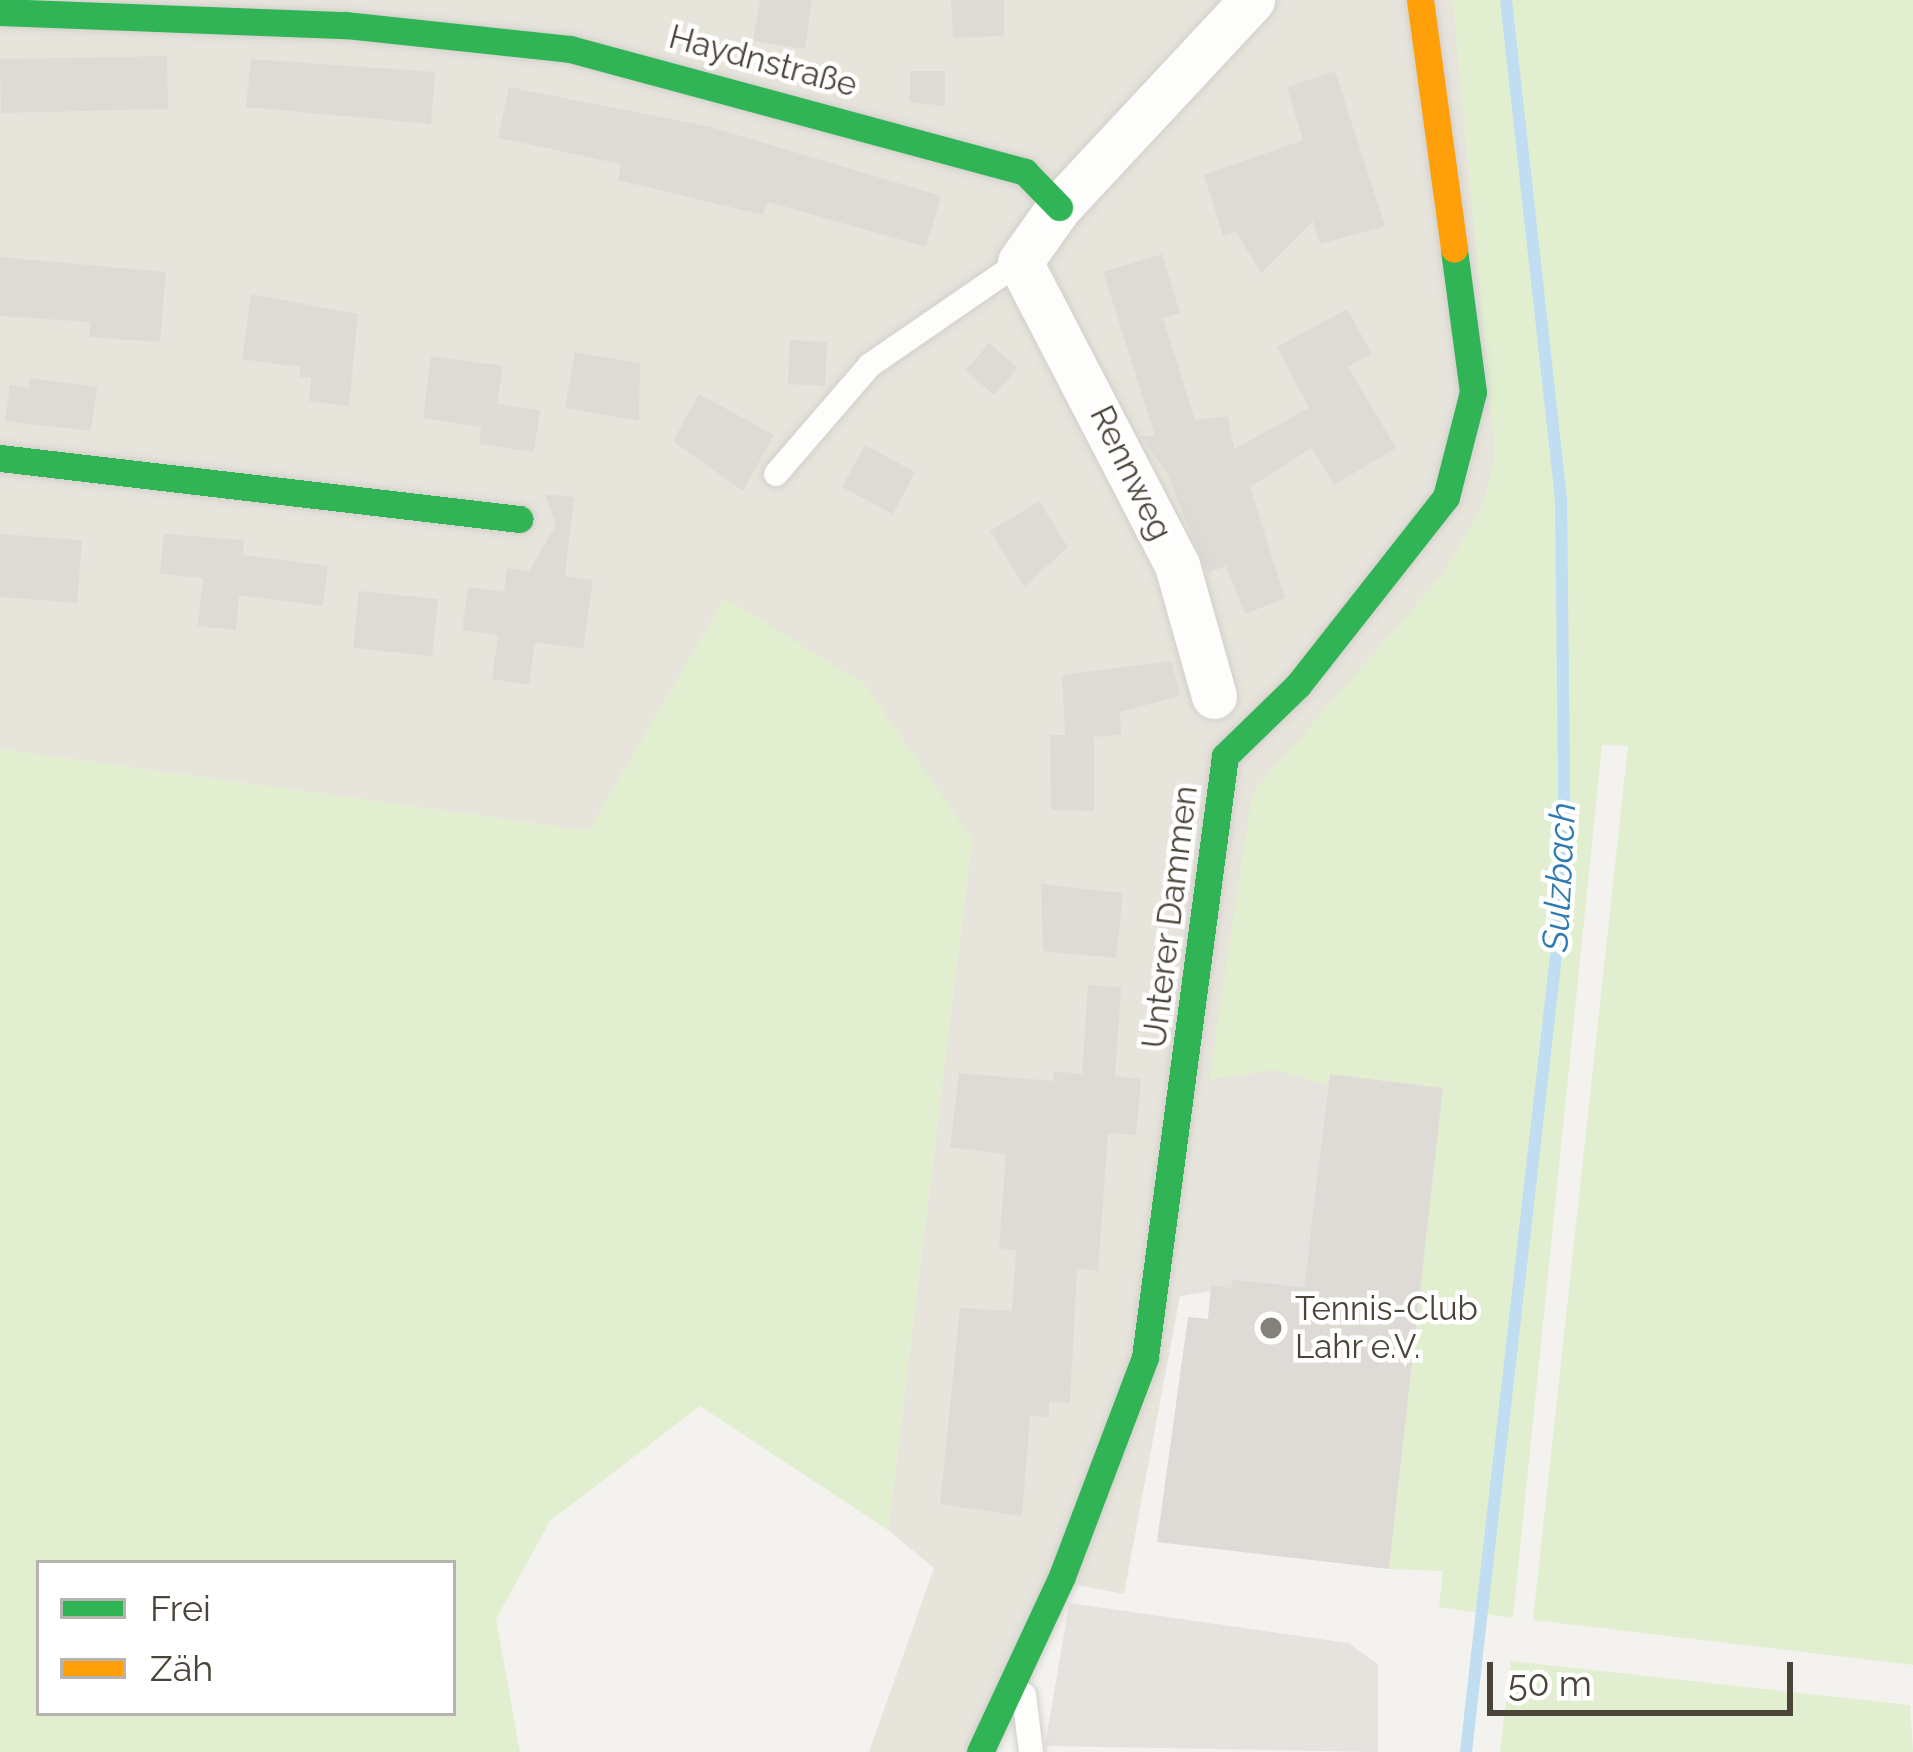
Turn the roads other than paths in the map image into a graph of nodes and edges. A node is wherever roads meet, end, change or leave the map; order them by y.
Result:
1 (1252, 0) edge
2 (1420, 0) edge
3 (0, 12) edge
4 (1059, 207) junction
5 (1020, 262) junction
6 (0, 458) edge
7 (776, 474) dead end
8 (519, 519) dead end
9 (1214, 696) dead end
10 (1021, 1668) junction
11 (980, 1752) edge
12 (1031, 1752) edge

1 - 4 street
2 - 10 street, Unterer Dammen
3 - 4 street, Haydnstraße
4 - 5 street
5 - 7 lane
5 - 9 street, Rennweg
6 - 8 street
10 - 11 street, Unterer Dammen
10 - 12 lane

